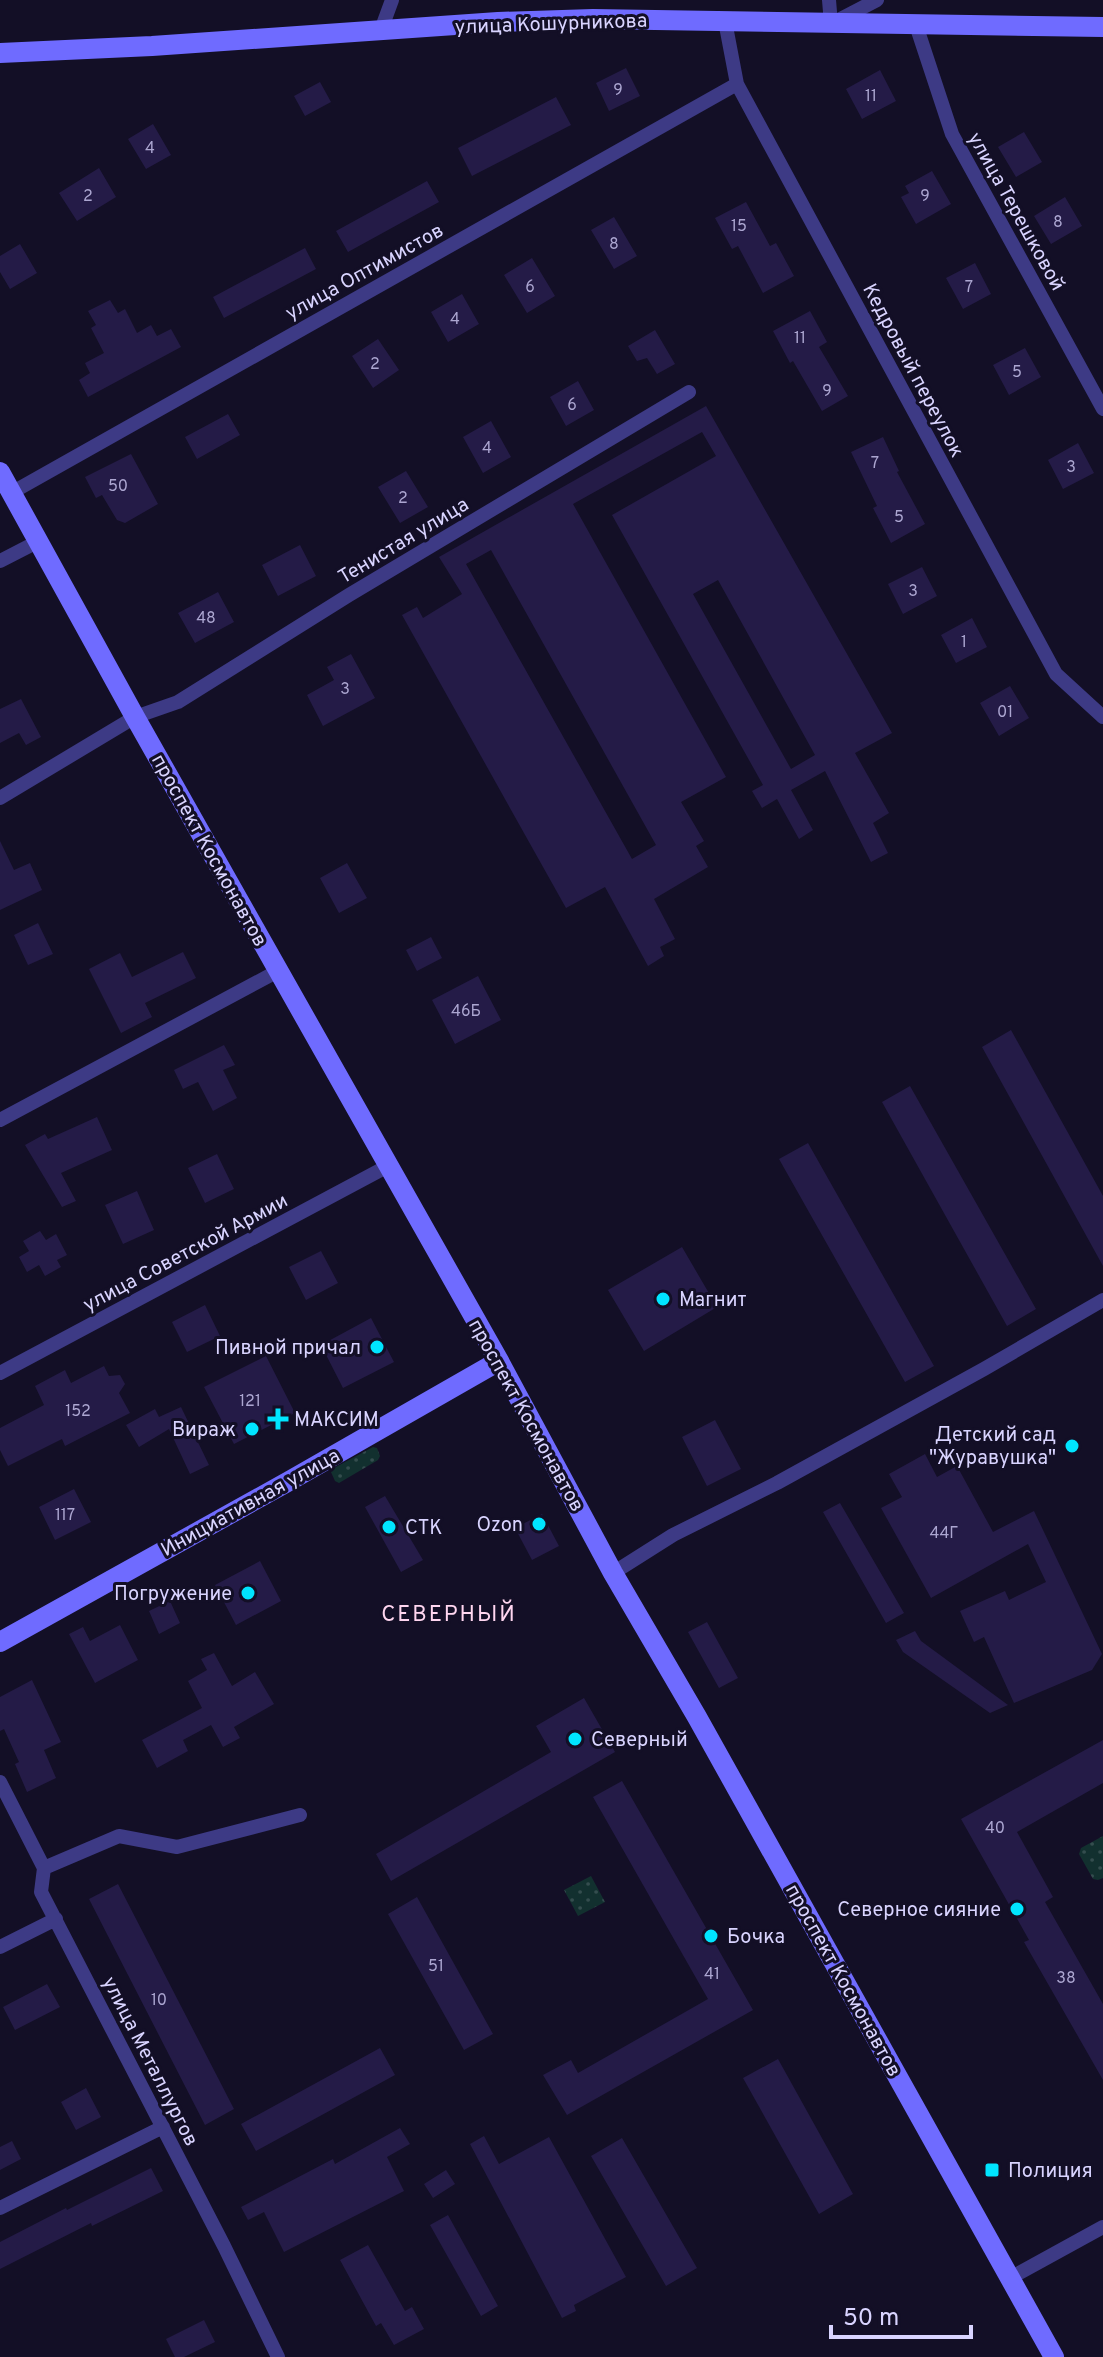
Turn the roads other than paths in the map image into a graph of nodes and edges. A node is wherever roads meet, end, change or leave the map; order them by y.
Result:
1 (392, 0) edge
2 (829, 0) edge
3 (877, 0) edge
4 (725, 21) junction
5 (831, 24) junction
6 (916, 25) junction
7 (1103, 27) edge
8 (381, 30) junction
9 (0, 53) edge
10 (737, 84) junction
11 (689, 392) dead end
12 (1103, 409) edge
13 (0, 472) edge
14 (11, 493) junction
15 (39, 541) junction
16 (0, 561) edge
17 (135, 717) junction
18 (1103, 717) edge
19 (0, 798) edge
20 (278, 971) junction
21 (0, 1120) edge
22 (388, 1166) junction
23 (1103, 1300) edge
24 (499, 1361) junction
25 (0, 1373) edge
26 (613, 1573) junction
27 (0, 1642) edge
28 (0, 1782) edge
29 (300, 1815) dead end
30 (44, 1868) junction
31 (56, 1919) junction
32 (0, 1947) edge
33 (163, 2127) junction
34 (0, 2208) edge
35 (1103, 2227) edge
36 (1010, 2278) junction
37 (278, 2357) edge
38 (1054, 2357) edge

1 - 8 street
2 - 5 street
3 - 5 street
4 - 5 main road, улица Кошурникова
4 - 8 main road, улица Кошурникова
4 - 10 street, Кедровый переулок
5 - 6 main road, улица Кошурникова
6 - 7 main road, улица Кошурникова
6 - 12 street, улица Терешковой
8 - 9 main road, улица Кошурникова
10 - 14 street, улица Оптимистов
10 - 18 street, Кедровый переулок
11 - 17 street, Тенистая улица
13 - 14 main road, проспект Космонавтов
14 - 15 main road, проспект Космонавтов
15 - 16 street
15 - 17 main road, проспект Космонавтов
17 - 19 street, Тенистая улица
17 - 20 main road, проспект Космонавтов
20 - 21 street
20 - 22 main road, проспект Космонавтов
22 - 24 main road, проспект Космонавтов
22 - 25 street, улица Советской Армии
23 - 26 street
24 - 26 main road, проспект Космонавтов
24 - 27 main road, Инициативная улица
26 - 36 main road, проспект Космонавтов
28 - 30 street, улица Металлургов
29 - 30 street
30 - 31 street, улица Металлургов
31 - 32 street
31 - 33 street, улица Металлургов
33 - 34 street
33 - 37 street, улица Металлургов
35 - 36 street
36 - 38 main road, проспект Космонавтов

